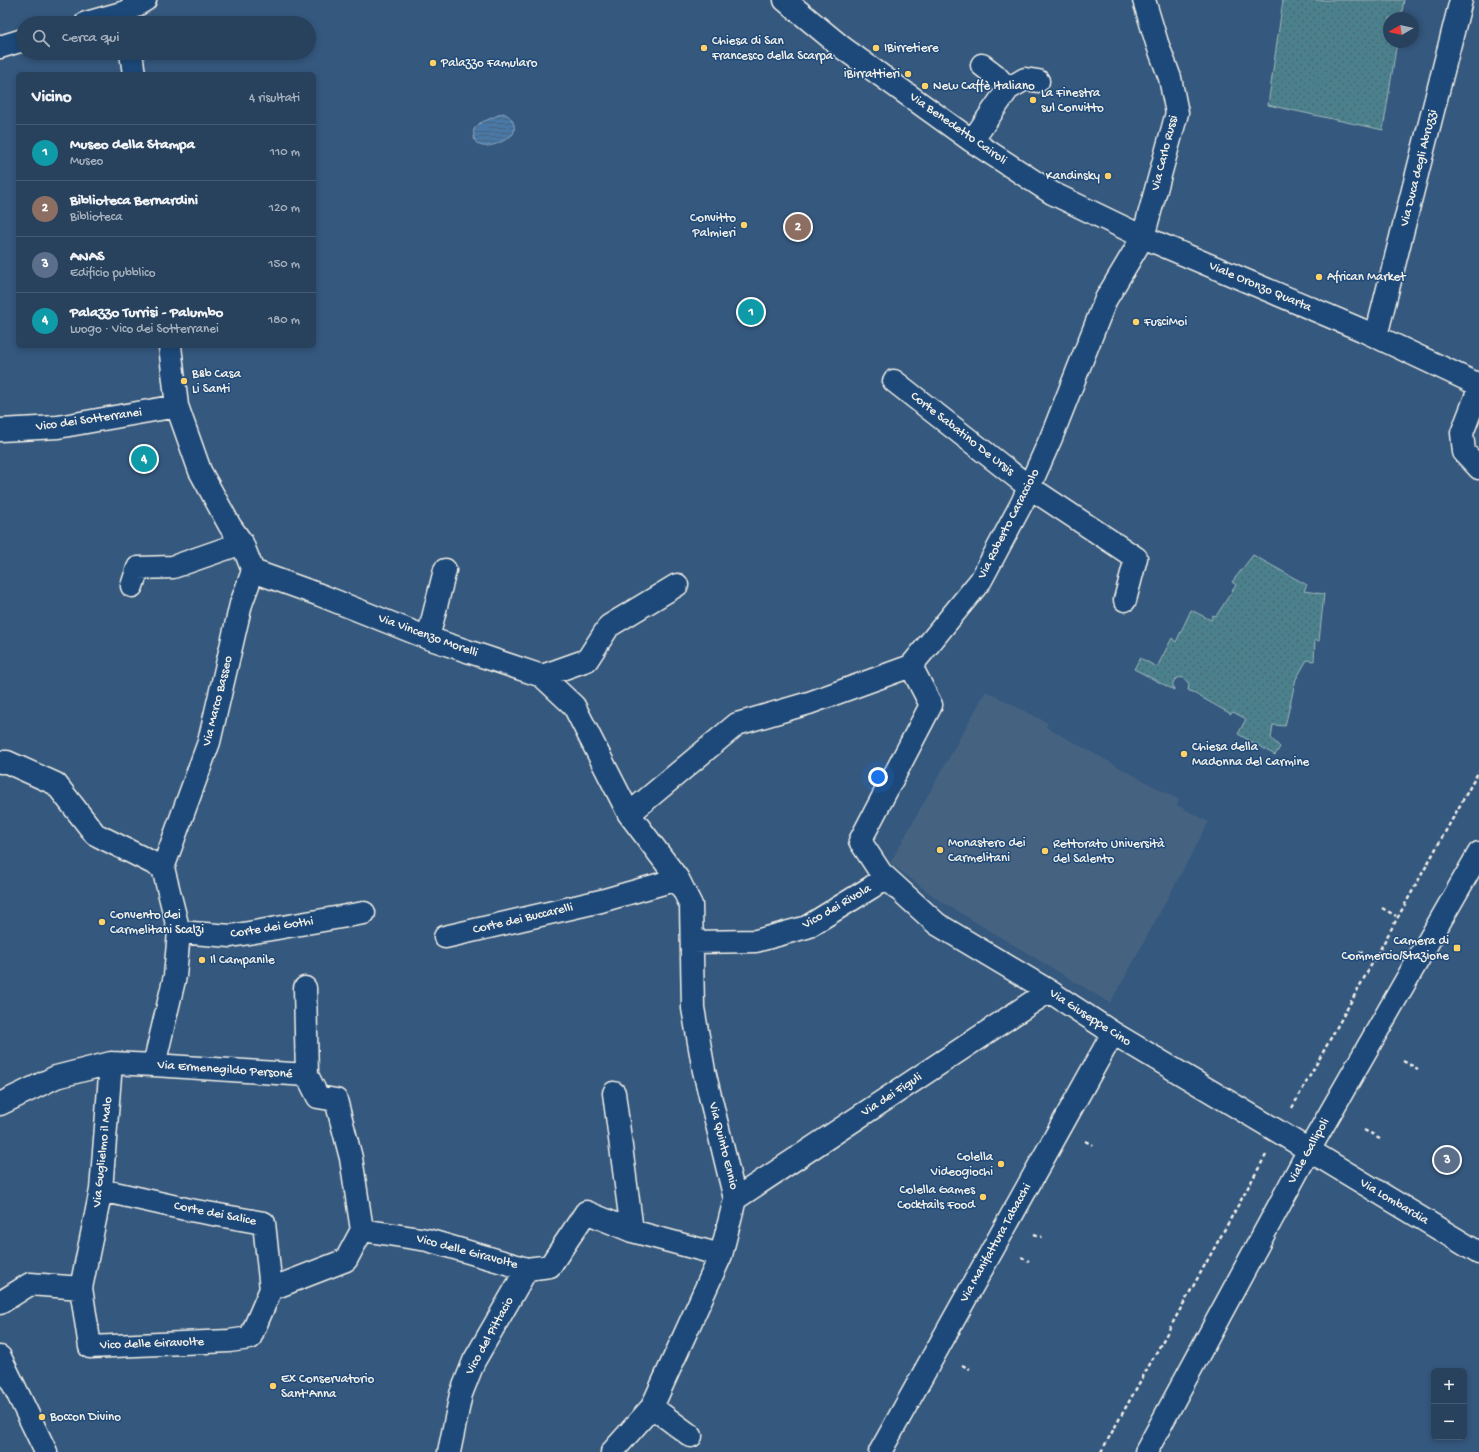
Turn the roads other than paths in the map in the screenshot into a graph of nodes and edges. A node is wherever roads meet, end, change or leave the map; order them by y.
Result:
1 (145, 0) edge
2 (785, 0) edge
3 (1144, 0) edge
4 (1461, 0) edge
5 (126, 12) edge
6 (111, 16) edge
7 (16, 42) edge
8 (0, 47) edge
9 (132, 60) edge
10 (982, 65) dead end
11 (134, 72) edge
12 (1038, 81) dead end
13 (1008, 89) junction
14 (972, 141) junction
15 (1144, 237) junction
16 (1376, 336) junction
17 (170, 348) edge
18 (894, 381) dead end
19 (1479, 385) edge
20 (1479, 389) edge
21 (178, 406) junction
22 (0, 430) edge
23 (1479, 468) edge
24 (1029, 487) junction
25 (242, 543) junction
26 (445, 570) dead end
27 (253, 571) junction
28 (677, 585) dead end
29 (132, 586) dead end
30 (1125, 600) dead end
31 (428, 638) junction
32 (911, 666) junction
33 (542, 676) junction
34 (0, 762) edge
35 (630, 814) junction
36 (1478, 857) edge
37 (163, 868) junction
38 (883, 875) junction
39 (678, 879) junction
40 (691, 906) joint
41 (364, 913) dead end
42 (179, 932) junction
43 (445, 937) dead end
44 (693, 942) junction
45 (305, 988) dead end
46 (1049, 991) junction
47 (1113, 1033) junction
48 (111, 1063) junction
49 (154, 1064) junction
50 (307, 1075) junction
51 (614, 1093) dead end
52 (0, 1104) edge
53 (1309, 1150) junction
54 (102, 1190) junction
55 (735, 1199) junction
56 (362, 1230) junction
57 (632, 1231) junction
58 (1479, 1253) edge
59 (721, 1255) junction
60 (527, 1269) junction
61 (81, 1288) junction
62 (271, 1289) junction
63 (0, 1303) edge
64 (0, 1357) edge
65 (652, 1407) junction
66 (691, 1436) dead end
67 (46, 1452) edge
68 (449, 1452) edge
69 (612, 1452) edge
70 (880, 1452) edge
71 (1146, 1452) edge

1 - 5 street
2 - 14 street, Via Benedetto Cairoli
3 - 15 street, Via Carlo Russi
4 - 16 street, Via Duca degli Abruzzi
5 - 6 street
7 - 8 street
9 - 11 street
10 - 13 street
12 - 13 street
13 - 14 street
14 - 15 street, Via Benedetto Cairoli
15 - 16 street, Viale Oronzo Quarta
15 - 24 street, Via Roberto Caracciolo
16 - 19 street, Viale Oronzo Quarta
17 - 21 street
18 - 24 street, Corte Sabatino De Ursis
20 - 23 street
21 - 22 street, Vico dei Sotterranei
21 - 25 street
24 - 30 street, Corte Sabatino De Ursis
24 - 32 street, Via Roberto Caracciolo
25 - 27 street
25 - 29 street
26 - 31 street
27 - 31 street, Via Vincenzo Morelli
27 - 37 street, Via Marco Basseo
28 - 33 street
31 - 33 street, Via Vincenzo Morelli
32 - 35 street
32 - 38 street, Via Giuseppe Cino
33 - 35 street, Via Vincenzo Morelli
34 - 37 street
35 - 39 street, Via Vincenzo Morelli
36 - 53 street, Viale Gallipoli
37 - 42 street
38 - 44 street, Vico dei Rivola
38 - 46 street, Via Giuseppe Cino
39 - 40 street, Via Vincenzo Morelli
39 - 43 street, Corte dei Buccarelli
40 - 44 street, Via Quinto Ennio
41 - 42 street, Corte dei Gothi
42 - 49 street
44 - 55 street, Via Quinto Ennio
45 - 50 street
46 - 47 street, Via Giuseppe Cino
46 - 55 street, Via dei Figuli
47 - 53 street, Via Giuseppe Cino
47 - 70 street, Via Manifattura Tabacchi
48 - 49 street, Via Ermenegildo Personé
48 - 52 street, Via Ermenegildo Personé
48 - 54 street, Via Guglielmo il Malo
49 - 50 street, Via Ermenegildo Personé
50 - 56 street, Via Ermenegildo Personé
51 - 57 street
53 - 58 street, Via Lombardia
53 - 71 street, Viale Gallipoli
54 - 61 street, Via Guglielmo il Malo
54 - 62 street, Corte dei Salice
55 - 59 street, Via Quinto Ennio
56 - 60 street, Vico delle Giravolte
56 - 62 street
57 - 59 street, Vico delle Giravolte
57 - 60 street, Vico delle Giravolte
59 - 65 street, Via Quinto Ennio
60 - 68 street, Vico del Pittacio
61 - 62 street, Vico delle Giravolte
61 - 63 street
64 - 67 street
65 - 66 street
65 - 69 street, Via Quinto Ennio

